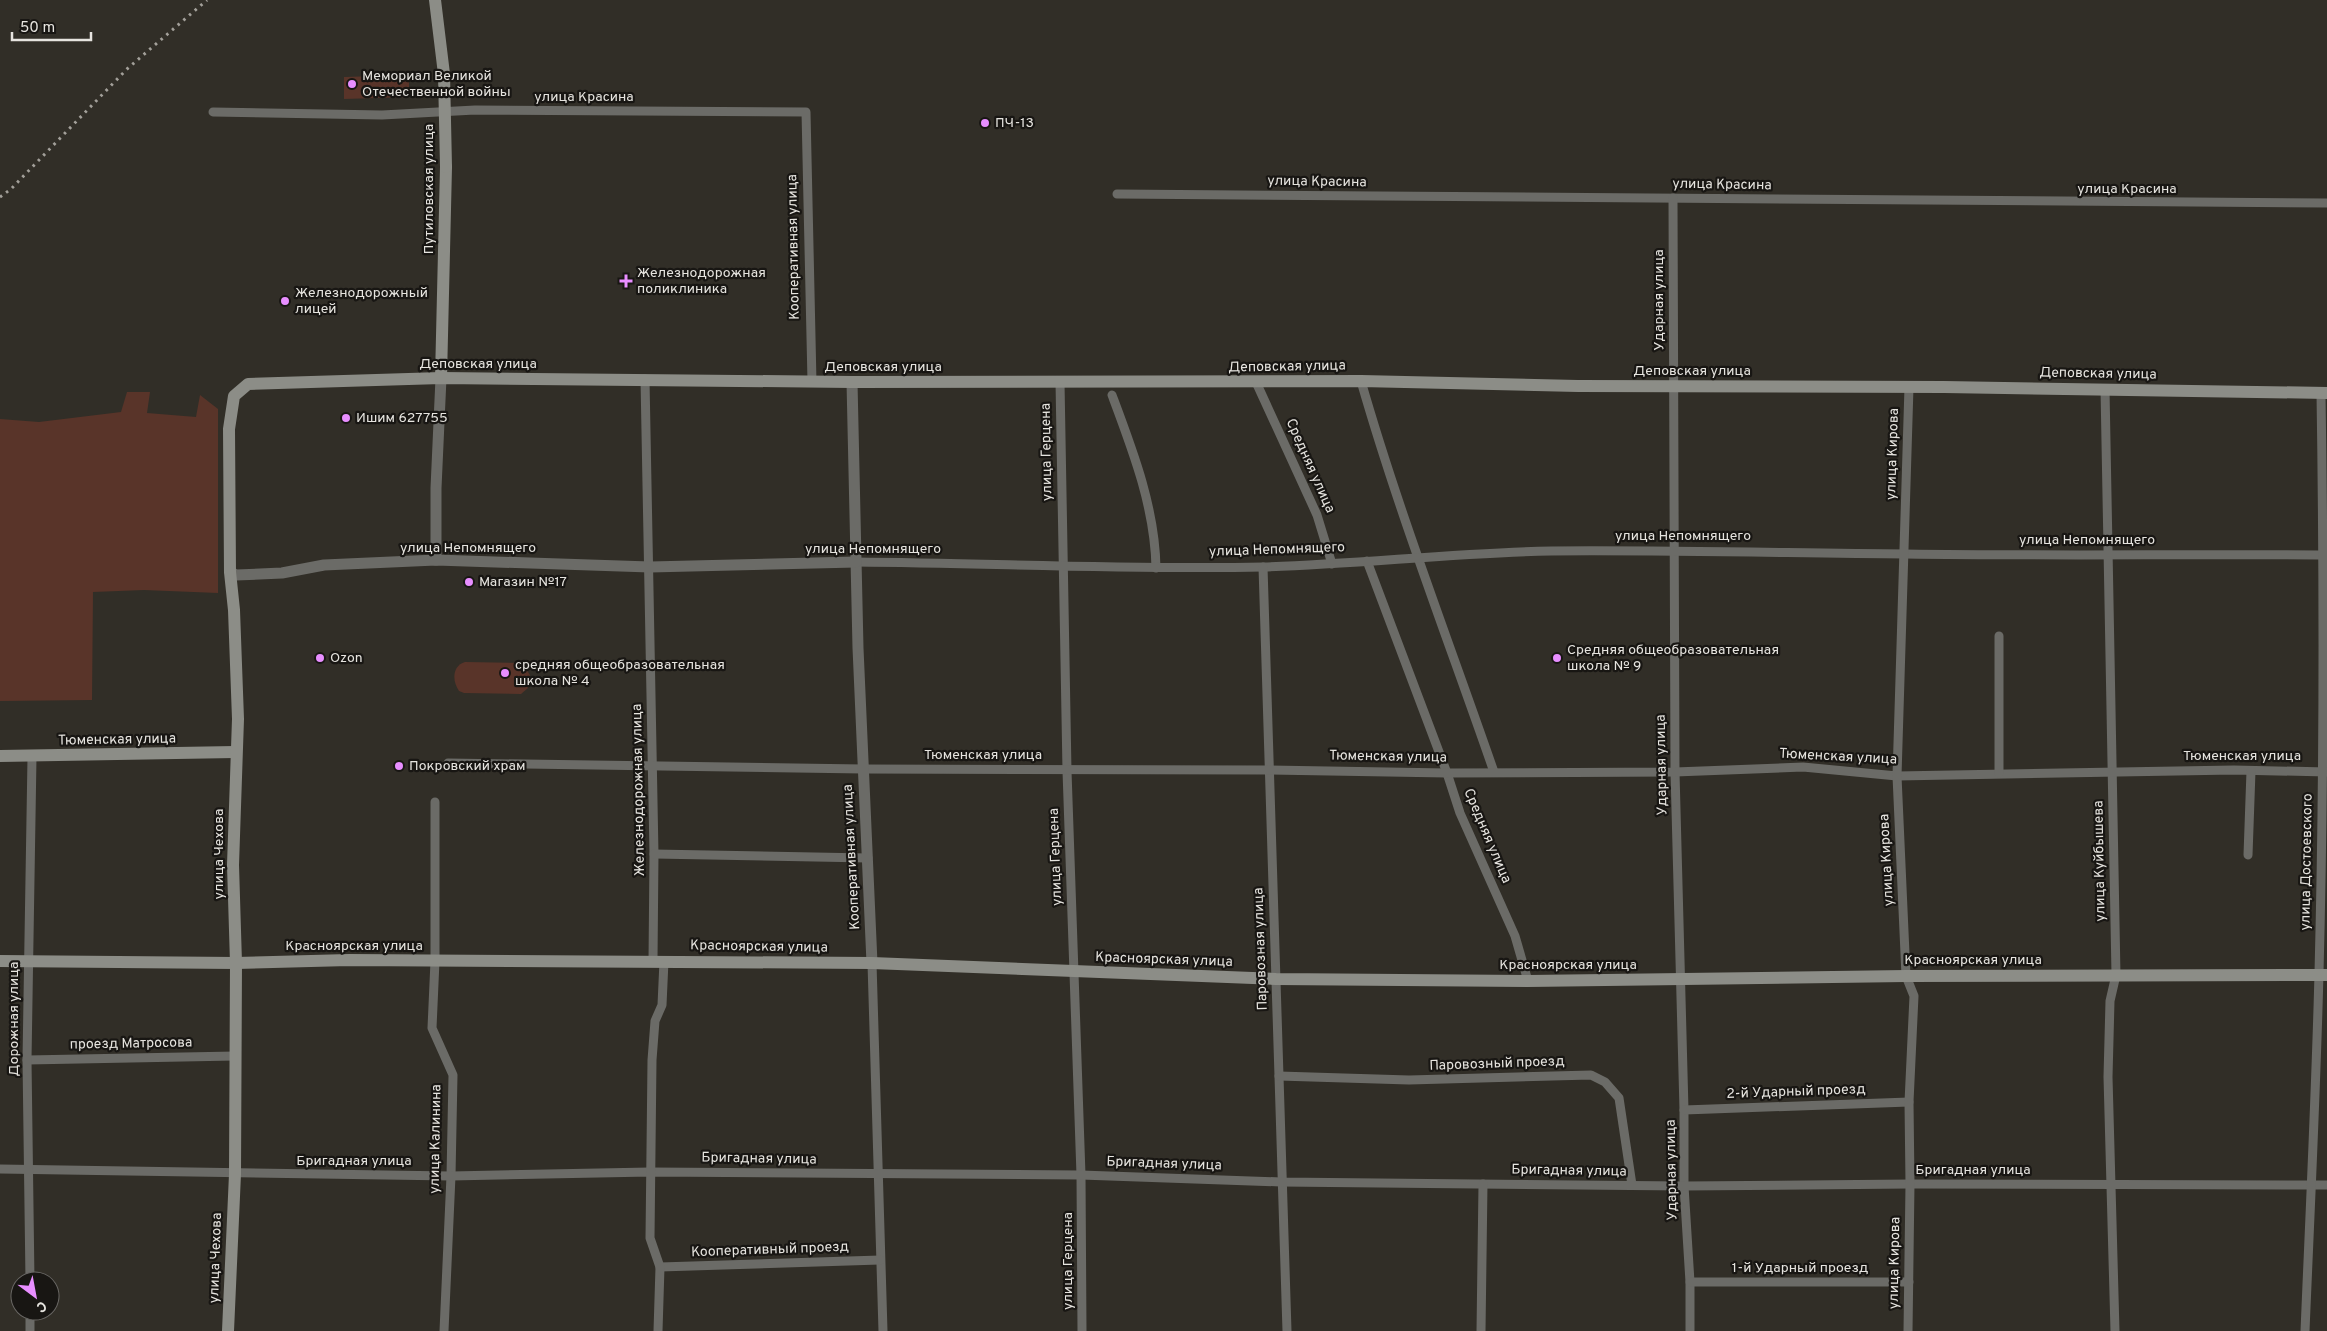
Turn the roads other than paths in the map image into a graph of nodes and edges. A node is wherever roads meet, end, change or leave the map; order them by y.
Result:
1 (435, 0) edge
2 (213, 112) dead end
3 (806, 112) joint
4 (1117, 194) dead end
5 (1673, 198) junction
6 (2327, 203) edge
7 (441, 378) junction
8 (646, 379) junction
9 (1361, 381) junction
10 (812, 382) junction
11 (852, 382) junction
12 (1060, 382) junction
13 (1256, 382) junction
14 (248, 384) joint
15 (1674, 385) junction
16 (1909, 387) junction
17 (2105, 389) junction
18 (2324, 393) edge
19 (1112, 395) dead end
20 (1675, 550) junction
21 (1903, 554) junction
22 (2109, 555) junction
23 (2325, 555) edge
24 (1419, 557) junction
25 (436, 560) junction
26 (1367, 561) junction
27 (856, 562) junction
28 (1332, 564) junction
29 (1064, 566) junction
30 (650, 567) junction
31 (1263, 567) junction
32 (1156, 568) junction
33 (230, 572) junction
34 (1999, 636) dead end
35 (235, 752) junction
36 (0, 756) edge
37 (32, 757) junction
38 (448, 763) dead end
39 (652, 766) junction
40 (863, 769) junction
41 (1270, 770) junction
42 (1067, 771) junction
43 (2251, 771) junction
44 (1494, 772) junction
45 (1674, 772) junction
46 (2112, 772) junction
47 (2325, 772) edge
48 (1447, 773) junction
49 (1999, 773) junction
50 (1897, 776) junction
51 (435, 802) dead end
52 (654, 854) junction
53 (2248, 855) dead end
54 (868, 858) junction
55 (28, 960) junction
56 (0, 961) edge
57 (436, 961) junction
58 (658, 961) junction
59 (236, 963) junction
60 (872, 964) junction
61 (1074, 972) junction
62 (2116, 975) junction
63 (2323, 975) edge
64 (1906, 976) junction
65 (1276, 979) junction
66 (1681, 980) junction
67 (1528, 981) junction
68 (235, 1056) junction
69 (27, 1060) junction
70 (1279, 1076) junction
71 (1909, 1102) junction
72 (1684, 1110) junction
73 (0, 1169) edge
74 (30, 1170) junction
75 (650, 1172) junction
76 (235, 1174) junction
77 (878, 1174) junction
78 (1081, 1175) junction
79 (451, 1176) junction
80 (1281, 1182) junction
81 (1483, 1184) junction
82 (1910, 1184) junction
83 (2112, 1184) junction
84 (2311, 1185) junction
85 (2327, 1185) edge
86 (1632, 1186) junction
87 (1684, 1186) junction
88 (880, 1260) junction
89 (660, 1267) junction
90 (30, 1271) edge
91 (1690, 1282) junction
92 (1909, 1282) junction
93 (228, 1331) edge
94 (444, 1331) edge
95 (658, 1331) edge
96 (883, 1331) edge
97 (1082, 1331) edge
98 (1286, 1331) edge
99 (1481, 1331) edge
100 (1690, 1331) edge
101 (1908, 1331) edge
102 (2115, 1331) edge
103 (2305, 1331) edge

1 - 7 main road, Путиловская улица, bridge
2 - 3 street, улица Красина
3 - 10 street, Кооперативная улица
4 - 5 street, улица Красина
5 - 6 street, улица Красина
5 - 15 street, Ударная улица
7 - 8 main road, Деповская улица
7 - 14 main road, Деповская улица
7 - 25 street
8 - 10 main road, Деповская улица
8 - 30 street, Железнодорожная улица
9 - 13 main road, Деповская улица
9 - 15 main road, Деповская улица
9 - 24 street
10 - 11 main road, Деповская улица
11 - 12 main road, Деповская улица
11 - 27 street, Кооперативная улица
12 - 13 main road, Деповская улица
12 - 29 street, улица Герцена
13 - 28 street, Средняя улица
14 - 33 main road, улица Чехова
15 - 16 main road, Деповская улица
15 - 20 street, Ударная улица
16 - 17 main road, Деповская улица
16 - 21 street, улица Кирова
17 - 18 main road, Деповская улица
17 - 22 street, улица Куйбышева
18 - 23 street, улица Достоевского
19 - 32 street
20 - 21 street, улица Непомнящего
20 - 24 street, улица Непомнящего
20 - 45 street, Ударная улица
21 - 22 street, улица Непомнящего
21 - 50 street, улица Кирова
22 - 23 street, улица Непомнящего
22 - 46 street, улица Куйбышева
23 - 47 street, улица Достоевского
24 - 26 street, улица Непомнящего
24 - 44 street
25 - 30 street, улица Непомнящего
25 - 33 street, улица Непомнящего
26 - 28 street, улица Непомнящего
26 - 48 street, Средняя улица
27 - 29 street, улица Непомнящего
27 - 30 street, улица Непомнящего
27 - 40 street, Кооперативная улица
28 - 31 street, улица Непомнящего
29 - 32 street, улица Непомнящего
29 - 42 street, улица Герцена
30 - 39 street, Железнодорожная улица
31 - 32 street, улица Непомнящего
31 - 41 street, Паровозная улица
33 - 35 main road, улица Чехова
34 - 49 street
35 - 37 main road, Тюменская улица
35 - 59 main road, улица Чехова
36 - 37 main road, Тюменская улица
37 - 55 street, Дорожная улица
38 - 39 street, Тюменская улица
39 - 40 street, Тюменская улица
39 - 52 street, Железнодорожная улица
40 - 42 street, Тюменская улица
40 - 54 street, Кооперативная улица
41 - 42 street, Тюменская улица
41 - 48 street, Тюменская улица
41 - 65 street, Паровозная улица
42 - 61 street, улица Герцена
43 - 46 street, Тюменская улица
43 - 47 street, Тюменская улица
43 - 53 street
44 - 45 street, Тюменская улица
44 - 48 street, Тюменская улица
45 - 50 street, Тюменская улица
45 - 66 street, Ударная улица
46 - 49 street, Тюменская улица
46 - 62 street, улица Куйбышева
47 - 63 street, улица Достоевского
48 - 67 street, Средняя улица
49 - 50 street, Тюменская улица
50 - 64 street, улица Кирова
51 - 57 street, улица Калинина
52 - 54 street
52 - 58 street, Железнодорожная улица
54 - 60 street, Кооперативная улица
55 - 56 main road, Красноярская улица
55 - 59 main road, Красноярская улица
55 - 69 street, Дорожная улица
57 - 58 main road, Красноярская улица
57 - 59 main road, Красноярская улица
57 - 79 street, улица Калинина
58 - 60 main road, Красноярская улица
58 - 75 street, Железнодорожная улица
59 - 68 main road, улица Чехова
60 - 61 main road, Красноярская улица
60 - 77 street, Кооперативная улица
61 - 65 main road, Красноярская улица
61 - 78 street, улица Герцена
62 - 63 main road, Красноярская улица
62 - 64 main road, Красноярская улица
62 - 83 street, улица Куйбышева
63 - 84 street, улица Достоевского
64 - 66 main road, Красноярская улица
64 - 71 street, улица Кирова
65 - 67 main road, Красноярская улица
65 - 70 street, Паровозная улица
66 - 67 main road, Красноярская улица
66 - 72 street, Ударная улица
68 - 69 street, проезд Матросова
68 - 76 main road, улица Чехова
69 - 74 street, Дорожная улица
70 - 80 street, Паровозная улица
70 - 86 street, Паровозный проезд
71 - 72 street, 2-й Ударный проезд
71 - 82 street, улица Кирова
72 - 87 street, Ударная улица
73 - 74 street, Бригадная улица
74 - 76 street, Бригадная улица
74 - 90 street, Дорожная улица
75 - 77 street, Бригадная улица
75 - 79 street, Бригадная улица
75 - 89 street, Железнодорожная улица
76 - 79 street, Бригадная улица
76 - 93 main road, улица Чехова
77 - 78 street, Бригадная улица
77 - 88 street, Кооперативная улица
78 - 80 street, Бригадная улица
78 - 97 street, улица Герцена
79 - 94 street, улица Калинина
80 - 81 street, Бригадная улица
80 - 98 street, Паровозная улица
81 - 86 street, Бригадная улица
81 - 99 street
82 - 83 street, Бригадная улица
82 - 87 street, Бригадная улица
82 - 92 street, улица Кирова
83 - 84 street, Бригадная улица
83 - 102 street, улица Куйбышева
84 - 85 street, Бригадная улица
84 - 103 street, улица Достоевского
86 - 87 street, Бригадная улица
87 - 91 street, Ударная улица
88 - 89 street, Кооперативный проезд
88 - 96 street, Кооперативная улица
89 - 95 street, Железнодорожная улица
91 - 92 street, 1-й Ударный проезд
91 - 100 street, Ударная улица
92 - 101 street, улица Кирова

